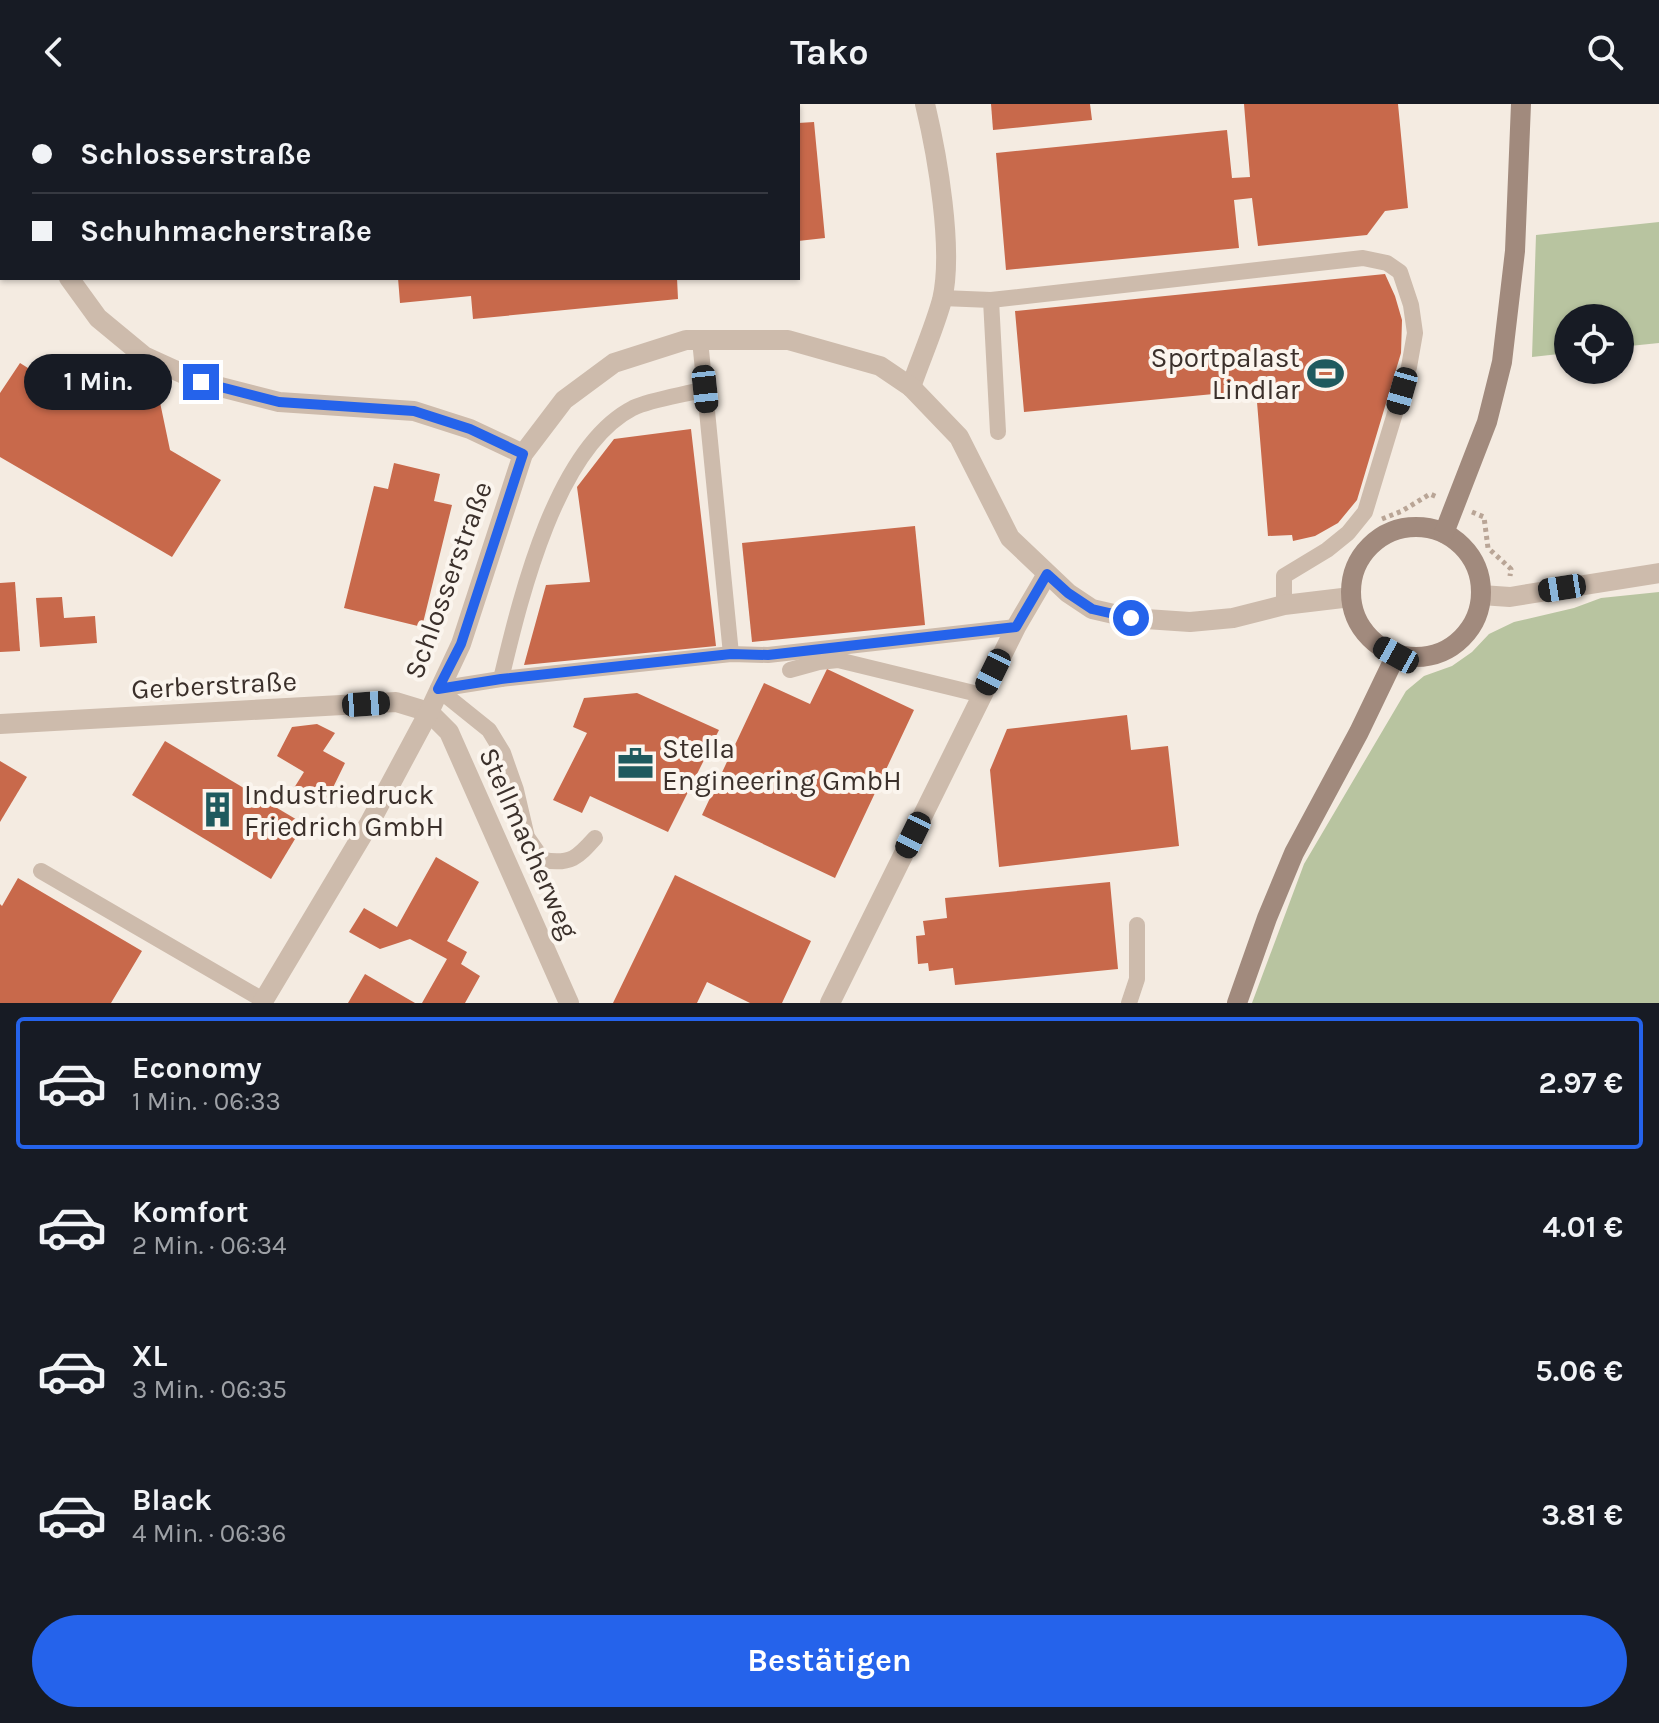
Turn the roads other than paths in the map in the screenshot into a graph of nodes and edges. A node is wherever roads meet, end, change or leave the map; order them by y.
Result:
1 (925, 104) edge
2 (1521, 104) edge
3 (70, 280) edge
4 (942, 298) junction
5 (991, 300) junction
6 (700, 340) junction
7 (911, 387) junction
8 (705, 389) junction
9 (998, 432) dead end
10 (523, 454) junction
11 (1444, 533) junction
12 (1659, 573) edge
13 (1047, 574) junction
14 (1481, 595) junction
15 (1351, 597) junction
16 (1284, 605) junction
17 (1016, 627) junction
18 (731, 654) junction
19 (1396, 655) junction
20 (790, 670) dead end
21 (501, 679) junction
22 (438, 689) junction
23 (982, 695) junction
24 (429, 712) junction
25 (0, 724) edge
26 (595, 838) dead end
27 (41, 871) dead end
28 (1137, 925) dead end
29 (263, 1002) edge
30 (569, 1003) edge
31 (830, 1003) edge
32 (1129, 1003) edge
33 (1237, 1003) edge

1 - 4 street
2 - 11 main road
3 - 10 street
4 - 5 lane
4 - 7 street
5 - 9 lane
5 - 16 lane
6 - 7 street, Schlosserstraße
6 - 8 lane
6 - 10 street, Schlosserstraße
7 - 13 street, Schlosserstraße
8 - 18 lane
8 - 21 lane
10 - 22 street, Schlosserstraße
11 - 14 main road
11 - 15 main road
12 - 14 street
13 - 16 street, Schlosserstraße
13 - 17 street
14 - 19 main road
15 - 16 street, Schlosserstraße
15 - 19 main road
17 - 18 lane
17 - 23 street
18 - 21 lane
19 - 33 main road
20 - 23 lane
21 - 22 lane
22 - 24 street, Schlosserstraße
22 - 26 lane
23 - 31 street
24 - 25 street, Gerberstraße
24 - 29 street, Schlosserstraße
24 - 30 street, Stellmacherweg
27 - 29 lane
28 - 32 lane

